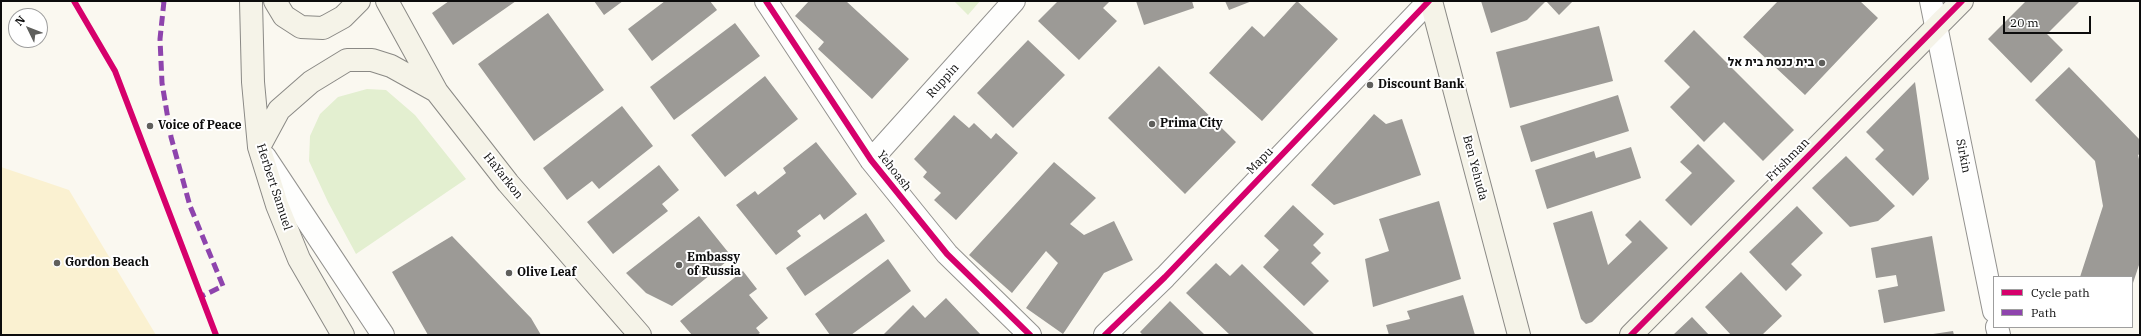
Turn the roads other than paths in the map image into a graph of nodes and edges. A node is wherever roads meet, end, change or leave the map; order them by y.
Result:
1 (251, 1) edge
2 (274, 1) edge
3 (359, 1) edge
4 (387, 1) edge
5 (766, 1) edge
6 (1014, 1) edge
7 (1430, 1) edge
8 (1931, 1) edge
9 (1962, 1) edge
10 (1936, 26) junction
11 (437, 92) junction
12 (259, 147) junction
13 (871, 160) junction
14 (1993, 306) edge
15 (343, 335) edge
16 (383, 335) edge
17 (640, 335) edge
18 (1030, 335) edge
19 (1105, 335) edge
20 (1519, 335) edge
21 (1631, 335) edge

1 - 12 main road, Herbert Samuel
2 - 3 main road
4 - 11 main road, HaYarkon
5 - 13 street, Yehoash
6 - 13 street, Ruppin
7 - 19 street, Mapu
7 - 20 main road, Ben Yehuda
8 - 10 street, Sirkin
9 - 10 main road, Frishman
10 - 14 street, Sirkin
10 - 21 main road, Frishman
11 - 12 main road
11 - 17 main road, HaYarkon
12 - 15 main road, Herbert Samuel
12 - 16 street
13 - 18 street, Yehoash

